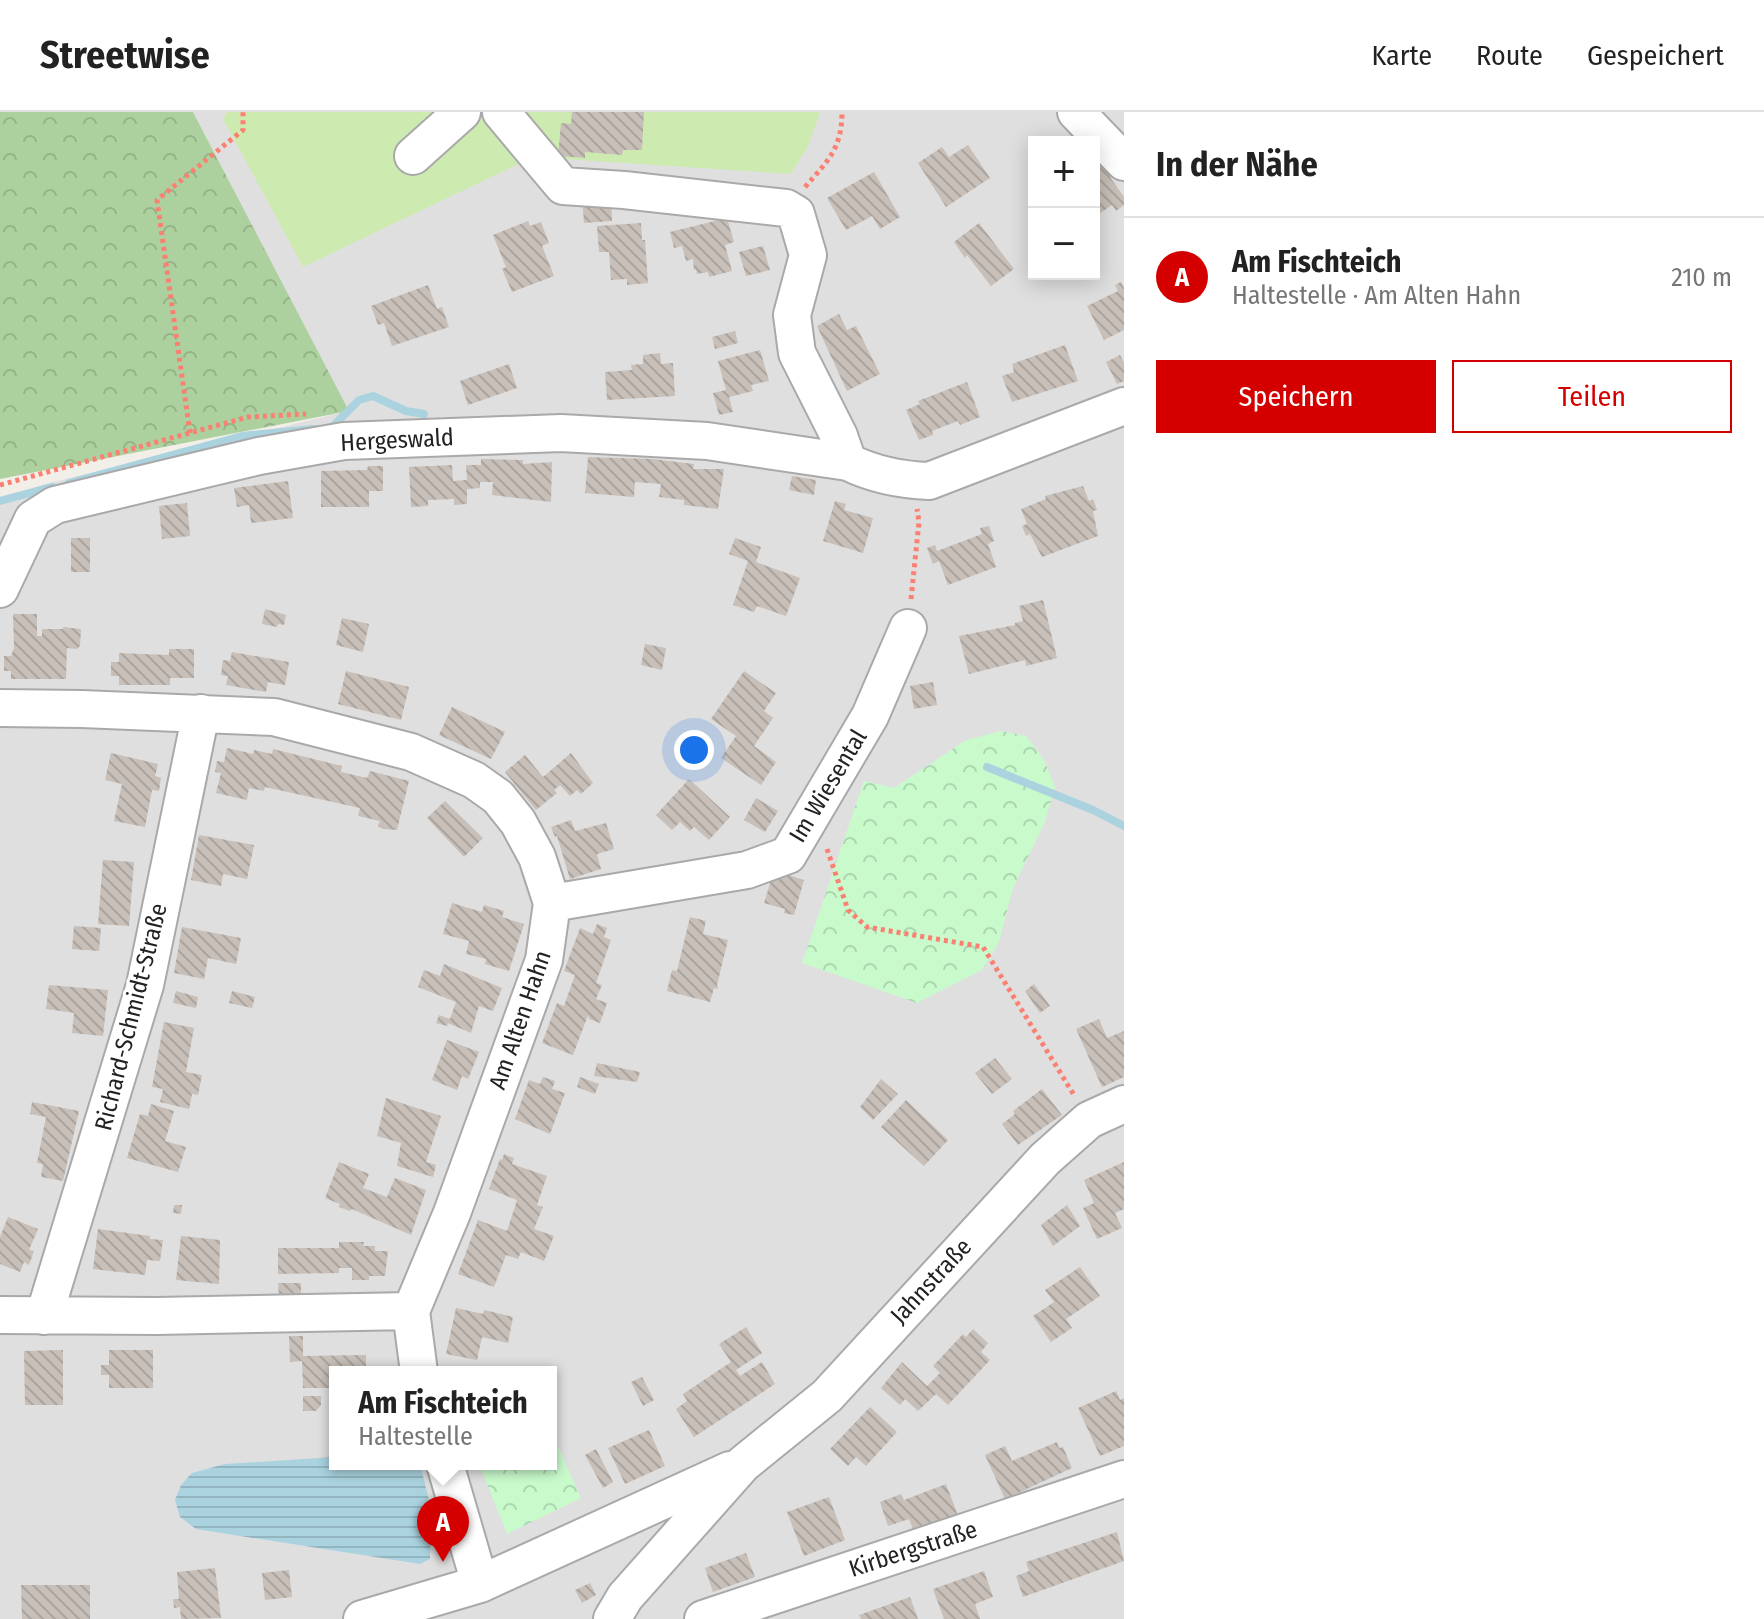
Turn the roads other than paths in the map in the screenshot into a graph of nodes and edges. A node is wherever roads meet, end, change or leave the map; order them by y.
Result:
1 (462, 112) edge
2 (501, 112) edge
3 (1076, 112) edge
4 (413, 156) dead end
5 (1124, 162) edge
6 (1124, 406) edge
7 (848, 462) junction
8 (0, 589) edge
9 (908, 628) road end
10 (0, 708) edge
11 (201, 713) junction
12 (552, 903) junction
13 (1124, 1104) edge
14 (411, 1311) junction
15 (0, 1315) edge
16 (44, 1316) junction
17 (418, 1366) edge
18 (743, 1464) junction
19 (447, 1470) edge
20 (1124, 1479) edge
21 (480, 1584) junction
22 (362, 1619) edge
23 (612, 1619) edge
24 (703, 1619) edge

1 - 4 street
2 - 7 street
3 - 5 street
6 - 7 street, Hergeswald
7 - 8 street, Hergeswald
9 - 12 street, Im Wiesental
10 - 11 street, Am Alten Hahn
11 - 12 street, Am Alten Hahn
11 - 16 street, Richard-Schmidt-Straße
12 - 14 street, Am Alten Hahn
13 - 18 street, Jahnstraße
14 - 16 street
14 - 17 street
15 - 16 street
18 - 21 street, Jahnstraße
18 - 23 street, Jahnstraße
19 - 21 street
20 - 24 street, Kirbergstraße
21 - 22 street, Jahnstraße

